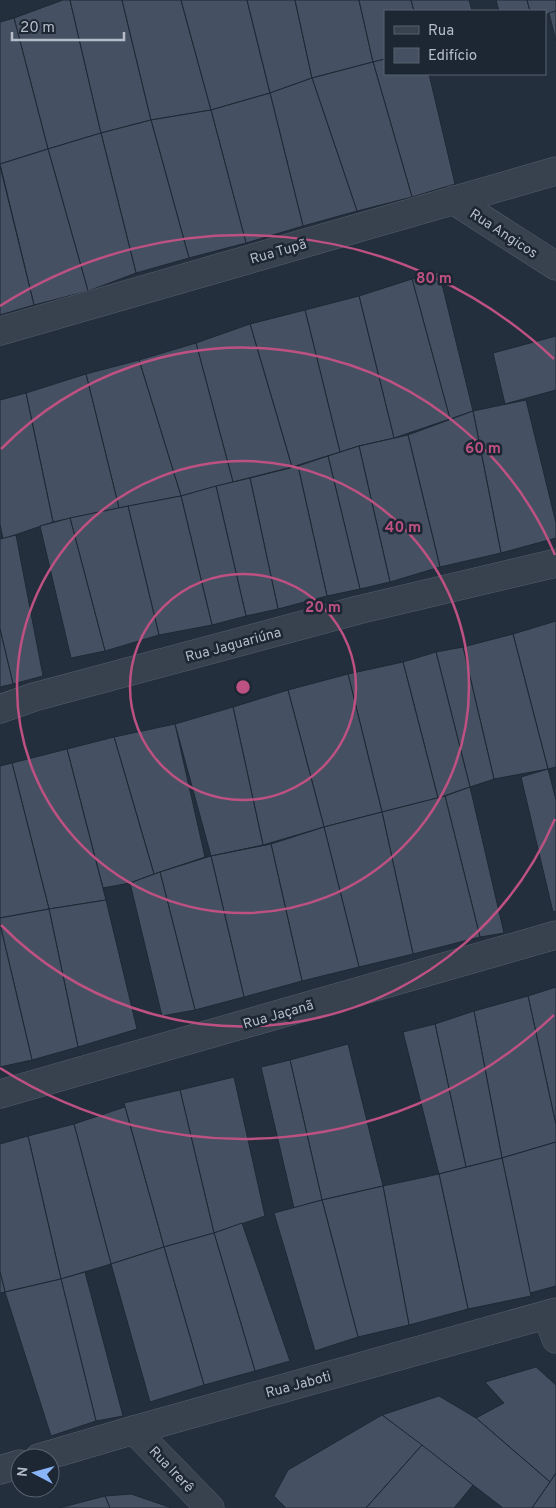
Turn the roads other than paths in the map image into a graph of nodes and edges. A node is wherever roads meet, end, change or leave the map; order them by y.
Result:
1 (556, 171) edge
2 (453, 200) junction
3 (556, 266) edge
4 (0, 331) edge
5 (556, 563) edge
6 (0, 709) edge
7 (556, 935) edge
8 (0, 1094) edge
9 (553, 1322) edge
10 (134, 1430) junction
11 (60, 1452) edge
12 (210, 1508) edge

1 - 2 street, Rua Tupã
2 - 3 street, Rua Angicos
2 - 4 street, Rua Tupã
5 - 6 street, Rua Jaguariúna
7 - 8 street, Rua Jaçanã
9 - 10 street, Rua Jaboti
10 - 11 street, Rua Jaboti
10 - 12 street, Rua Irerê

